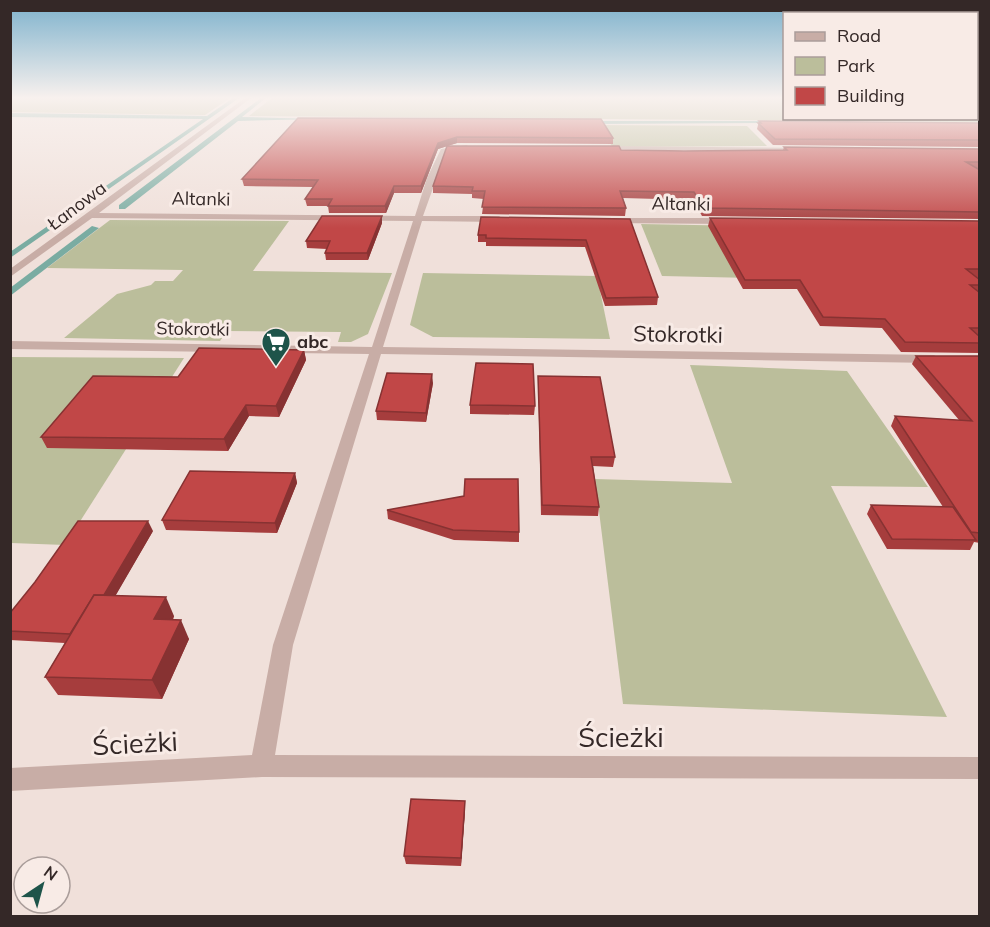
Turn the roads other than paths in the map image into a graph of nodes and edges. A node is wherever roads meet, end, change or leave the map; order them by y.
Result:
1 (190, 141) edge
2 (470, 147) edge
3 (599, 148) edge
4 (810, 150) edge
5 (91, 214) junction
6 (418, 218) junction
7 (513, 219) edge
8 (596, 220) edge
9 (740, 221) edge
10 (10, 274) edge
11 (10, 345) edge
12 (376, 350) junction
13 (944, 359) edge
14 (262, 766) junction
15 (980, 768) edge
16 (10, 780) edge

1 - 5 street, Łanowa
2 - 6 street
3 - 4 street
5 - 6 street, Altanki
5 - 10 street, Łanowa
6 - 7 street, Altanki
6 - 12 street
8 - 9 street, Altanki
11 - 12 street, Stokrotki
12 - 13 street, Stokrotki
12 - 14 street
14 - 15 street, Ścieżki
14 - 16 street, Ścieżki

